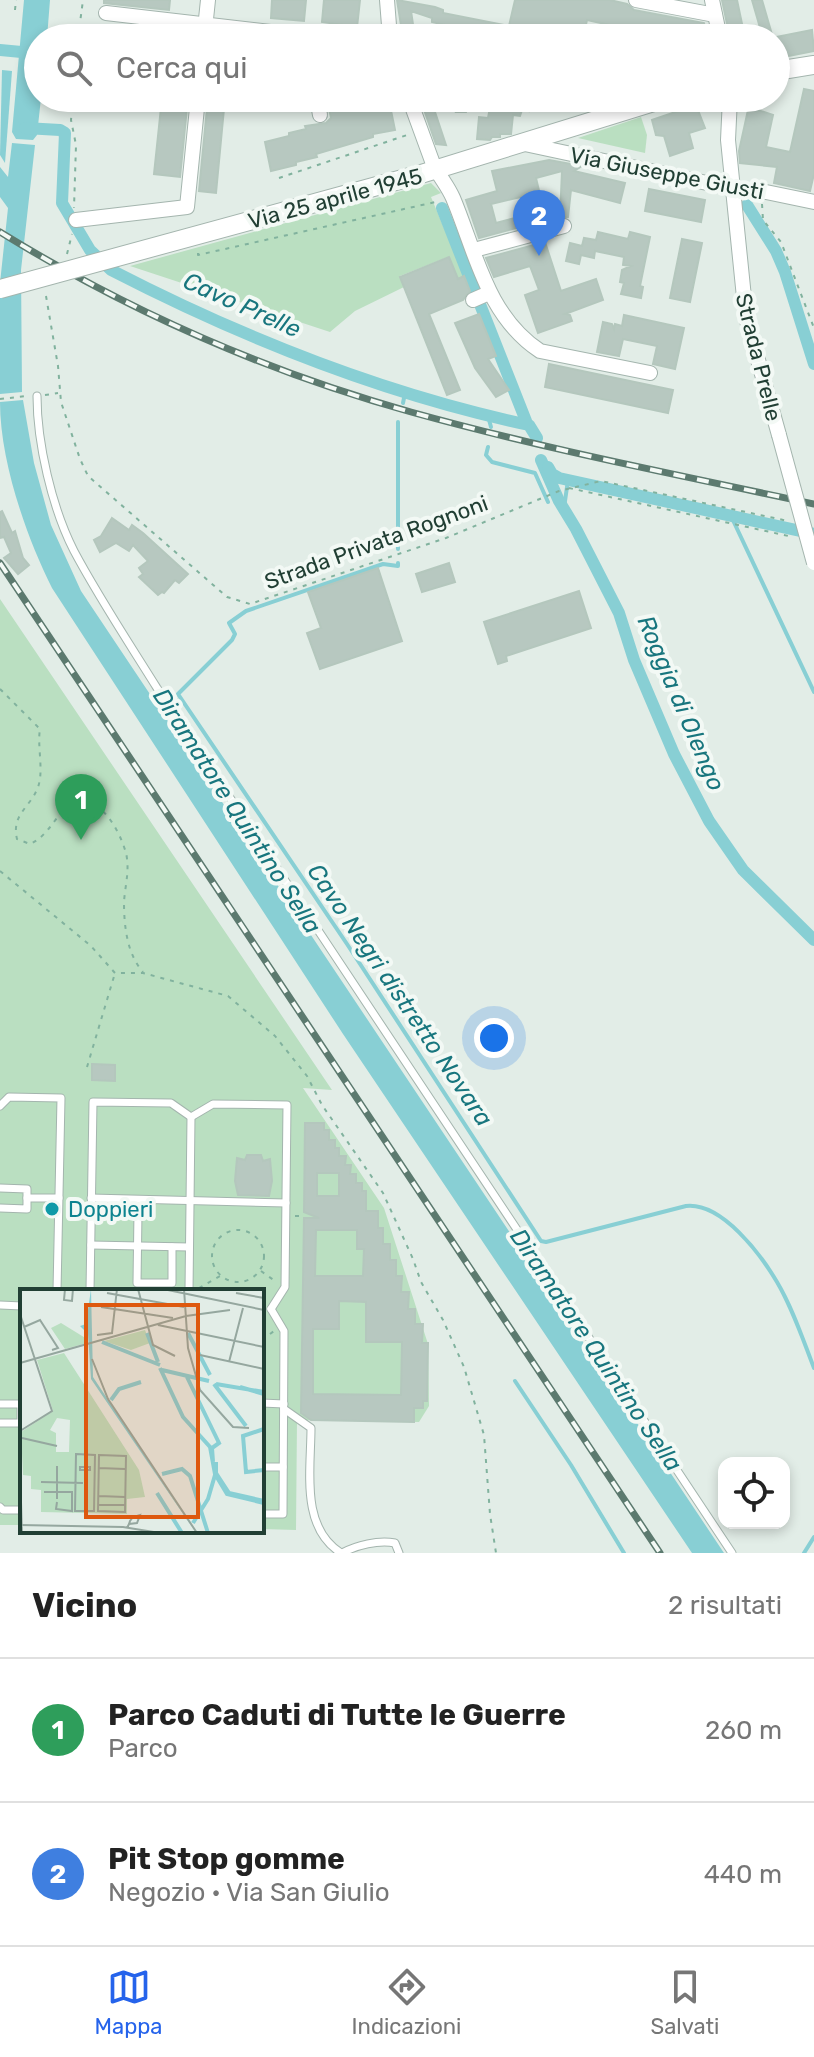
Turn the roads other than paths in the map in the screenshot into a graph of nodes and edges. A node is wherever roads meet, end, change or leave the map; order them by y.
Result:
1 (208, 0) edge
2 (387, 0) edge
3 (636, 0) edge
4 (712, 0) edge
5 (106, 13) dead end
6 (715, 15) junction
7 (166, 24) edge
8 (205, 24) edge
9 (389, 24) edge
10 (717, 24) edge
11 (814, 65) edge
12 (790, 69) edge
13 (197, 112) edge
14 (319, 112) edge
15 (413, 112) edge
16 (621, 112) edge
17 (729, 112) edge
18 (320, 115) dead end
19 (520, 143) junction
20 (428, 172) junction
21 (735, 189) junction
22 (814, 202) edge
23 (75, 226) road end
24 (564, 226) dead end
25 (474, 250) junction
26 (0, 289) edge
27 (650, 373) dead end
28 (37, 396) dead end
29 (814, 563) edge
30 (0, 1106) edge
31 (191, 1117) junction
32 (0, 1188) edge
33 (27, 1198) junction
34 (59, 1198) junction
35 (91, 1198) junction
36 (190, 1201) junction
37 (286, 1203) junction
38 (0, 1208) edge
39 (91, 1211) junction
40 (91, 1245) junction
41 (137, 1246) junction
42 (172, 1247) junction
43 (189, 1247) junction
44 (172, 1282) junction
45 (189, 1287) edge
46 (57, 1289) edge
47 (90, 1289) edge
48 (0, 1304) edge
49 (20, 1306) edge
50 (266, 1309) edge
51 (264, 1403) edge
52 (284, 1406) junction
53 (264, 1467) edge
54 (283, 1467) junction
55 (0, 1507) edge
56 (20, 1510) edge
57 (264, 1514) edge
58 (342, 1553) edge
59 (399, 1553) edge
60 (732, 1553) edge

1 - 8 street
2 - 9 street
3 - 6 street
4 - 6 street
5 - 7 street
6 - 10 street
11 - 12 street
13 - 23 street
14 - 18 street
15 - 20 street
16 - 19 street, Via 25 aprile 1945
17 - 21 street, Strada Prelle
19 - 20 street, Via 25 aprile 1945
19 - 21 street, Via Giuseppe Giusti
20 - 25 street
20 - 26 street, Via 25 aprile 1945, bridge
21 - 22 street, Via Giuseppe Giusti
21 - 29 street, Strada Prelle, bridge
24 - 25 street
25 - 27 street
28 - 60 lane
30 - 34 lane
31 - 35 lane
31 - 36 lane
31 - 37 lane
32 - 33 lane
33 - 34 lane
33 - 38 lane
34 - 46 lane
35 - 36 lane
35 - 39 lane
36 - 37 lane
36 - 43 lane
37 - 50 lane
39 - 40 lane
39 - 41 lane
40 - 41 lane
40 - 47 lane
41 - 42 lane
41 - 44 lane
42 - 43 lane
42 - 44 lane
43 - 45 lane
44 - 45 lane
48 - 49 lane
50 - 52 lane
51 - 52 lane
52 - 54 lane
52 - 58 lane
53 - 54 lane
54 - 57 lane
55 - 56 lane
58 - 59 lane

